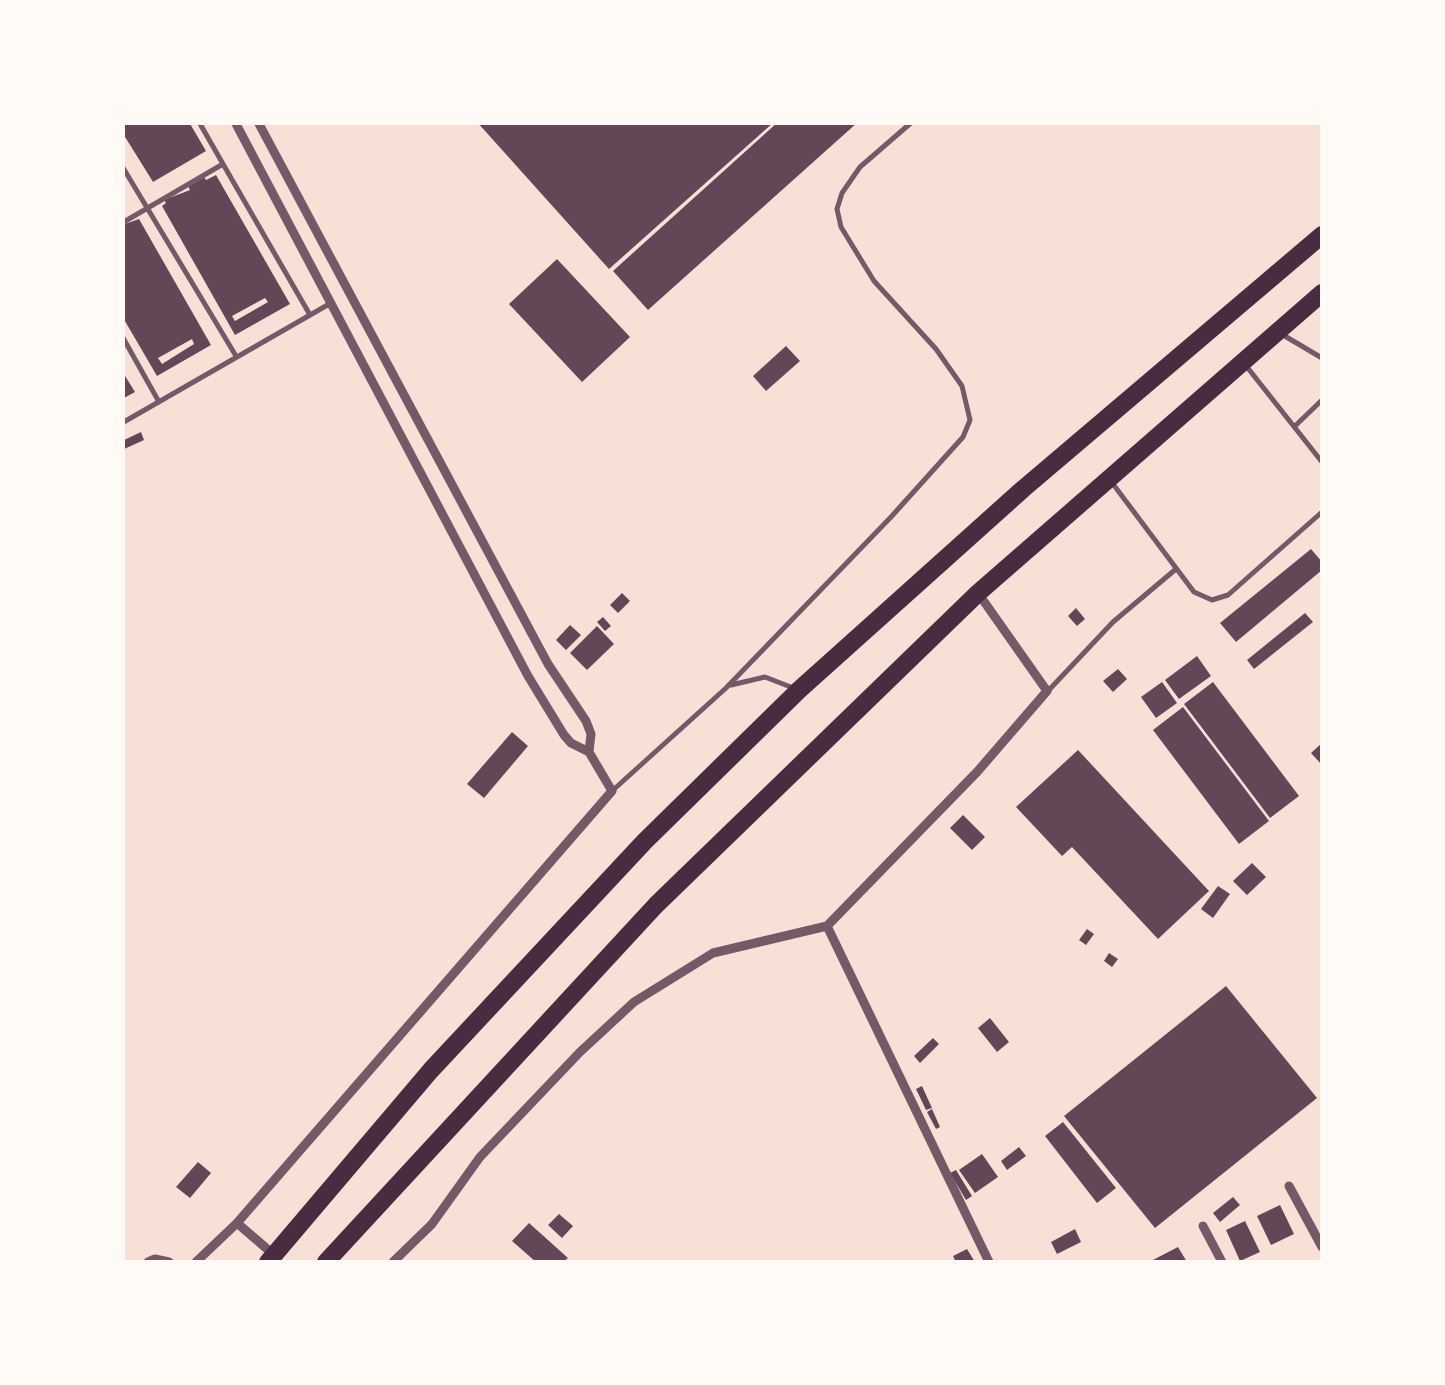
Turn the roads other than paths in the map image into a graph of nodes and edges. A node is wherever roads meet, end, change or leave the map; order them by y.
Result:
1 (199, 122) edge
2 (234, 122) edge
3 (258, 122) edge
4 (912, 122) edge
5 (223, 164) junction
6 (122, 166) edge
7 (147, 210) junction
8 (122, 224) edge
9 (1322, 235) edge
10 (1322, 293) edge
11 (331, 303) junction
12 (310, 315) junction
13 (1276, 331) junction
14 (122, 336) edge
15 (237, 357) junction
16 (1322, 358) edge
17 (1242, 361) junction
18 (1322, 400) edge
19 (159, 402) junction
20 (122, 423) edge
21 (1295, 426) junction
22 (1322, 462) edge
23 (1109, 478) junction
24 (1322, 512) edge
25 (1176, 569) junction
26 (978, 593) junction
27 (726, 688) junction
28 (799, 690) junction
29 (1048, 691) junction
30 (590, 752) junction
31 (612, 791) junction
32 (827, 926) junction
33 (1289, 1186) dead end
34 (236, 1223) junction
35 (1203, 1226) dead end
36 (1322, 1247) edge
37 (271, 1259) edge
38 (148, 1262) edge
39 (169, 1262) edge
40 (196, 1262) edge
41 (326, 1262) edge
42 (392, 1262) edge
43 (989, 1262) edge
44 (1222, 1262) edge

1 - 5 lane
2 - 11 street
3 - 30 street
4 - 27 lane
5 - 7 lane
5 - 12 lane
6 - 7 lane
7 - 8 lane
7 - 15 lane
9 - 28 highway
10 - 13 highway
11 - 12 lane
11 - 30 street
12 - 15 lane
13 - 16 lane
13 - 17 highway
14 - 19 lane
15 - 19 lane
17 - 21 lane
17 - 23 highway
18 - 21 lane
19 - 20 lane
21 - 22 lane
23 - 25 lane
23 - 26 highway
24 - 25 lane
25 - 29 lane
26 - 29 street
26 - 41 highway
27 - 28 lane
27 - 31 lane
28 - 37 highway
29 - 32 street
30 - 31 street
31 - 34 street
32 - 42 street
32 - 43 street
33 - 36 street
34 - 37 street
34 - 40 street
35 - 44 street
38 - 39 street

